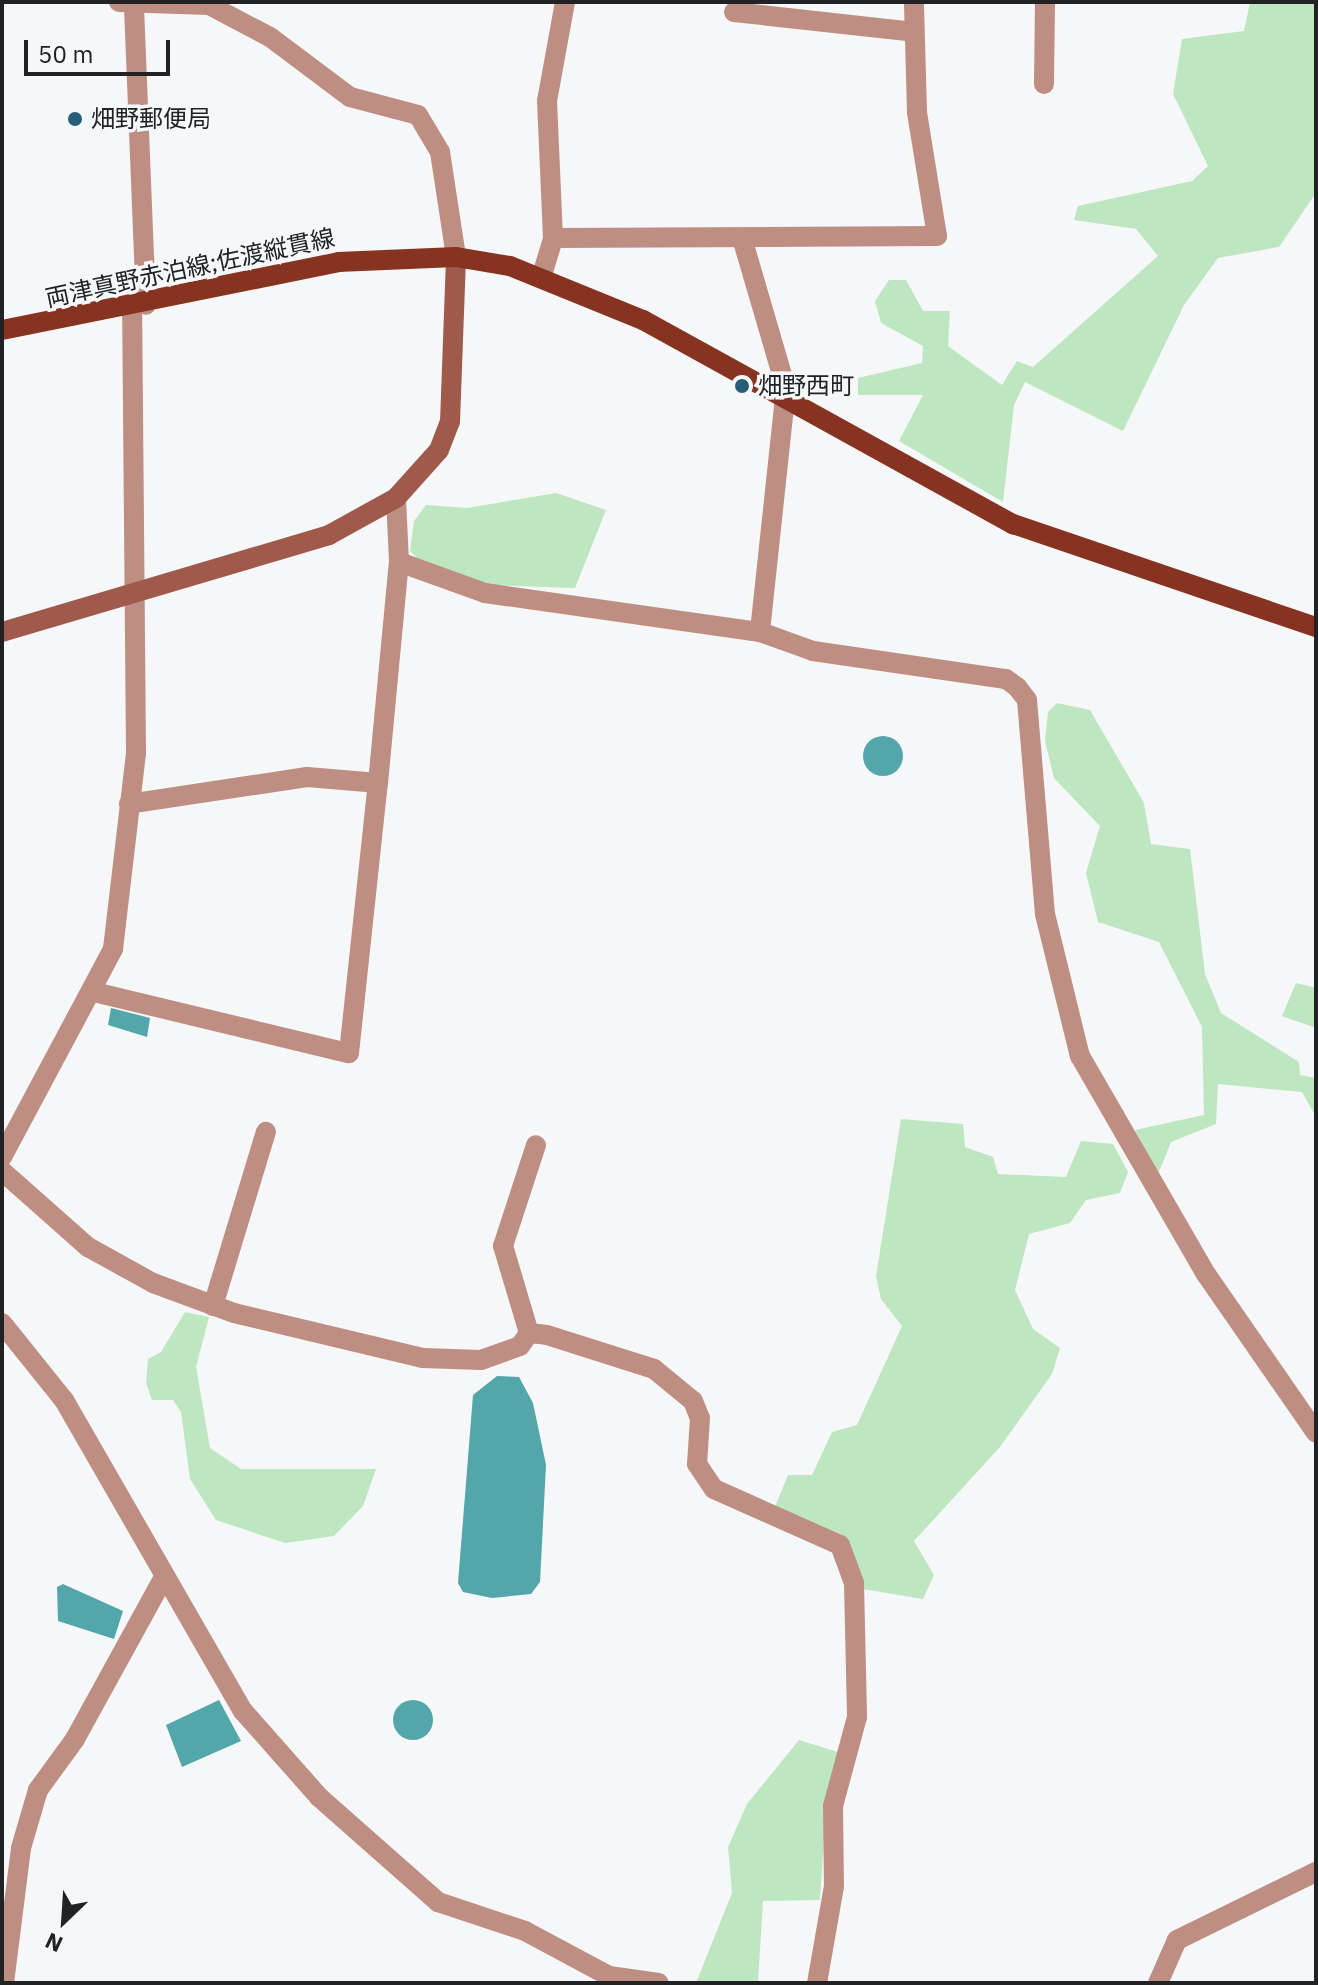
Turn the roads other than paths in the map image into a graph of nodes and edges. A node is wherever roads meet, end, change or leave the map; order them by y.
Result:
1 (565, 2) edge
2 (914, 2) edge
3 (1045, 2) edge
4 (210, 3) edge
5 (127, 5) edge
6 (734, 12) dead end
7 (914, 32) junction
8 (1044, 84) dead end
9 (553, 238) junction
10 (742, 238) junction
11 (456, 257) junction
12 (542, 275) junction
13 (139, 307) junction
14 (2, 330) edge
15 (786, 398) junction
16 (396, 498) junction
17 (399, 562) junction
18 (133, 593) junction
19 (1316, 627) edge
20 (2, 632) edge
21 (760, 632) junction
22 (378, 783) junction
23 (129, 804) junction
24 (94, 992) junction
25 (266, 1132) dead end
26 (536, 1145) dead end
27 (2, 1157) edge
28 (2, 1171) edge
29 (213, 1306) junction
30 (2, 1323) edge
31 (529, 1333) junction
32 (1316, 1433) edge
33 (164, 1577) junction
34 (1316, 1872) edge
35 (4, 1983) edge
36 (659, 1983) edge
37 (817, 1983) edge
38 (1158, 1983) edge

1 - 9 street
2 - 7 street
3 - 8 street
4 - 5 street
4 - 11 street
5 - 13 street
6 - 7 street
7 - 10 street
9 - 10 street
9 - 12 street
10 - 15 street
11 - 12 main road, 両津真野赤泊線;佐渡縦貫線
11 - 13 main road, 両津真野赤泊線;佐渡縦貫線
11 - 16 street
12 - 15 main road, 両津真野赤泊線;佐渡縦貫線
13 - 14 main road, 両津真野赤泊線;佐渡縦貫線
13 - 18 street
15 - 19 main road, 両津真野赤泊線;佐渡縦貫線
15 - 21 street
16 - 17 street
16 - 18 street
17 - 21 street
17 - 22 street
18 - 20 street
18 - 23 street
21 - 32 street
22 - 23 street
22 - 24 street
23 - 24 street
24 - 27 street
25 - 29 street
26 - 31 street
28 - 29 street
29 - 31 street
30 - 33 street
31 - 37 street
33 - 35 street
33 - 36 street
34 - 38 street

